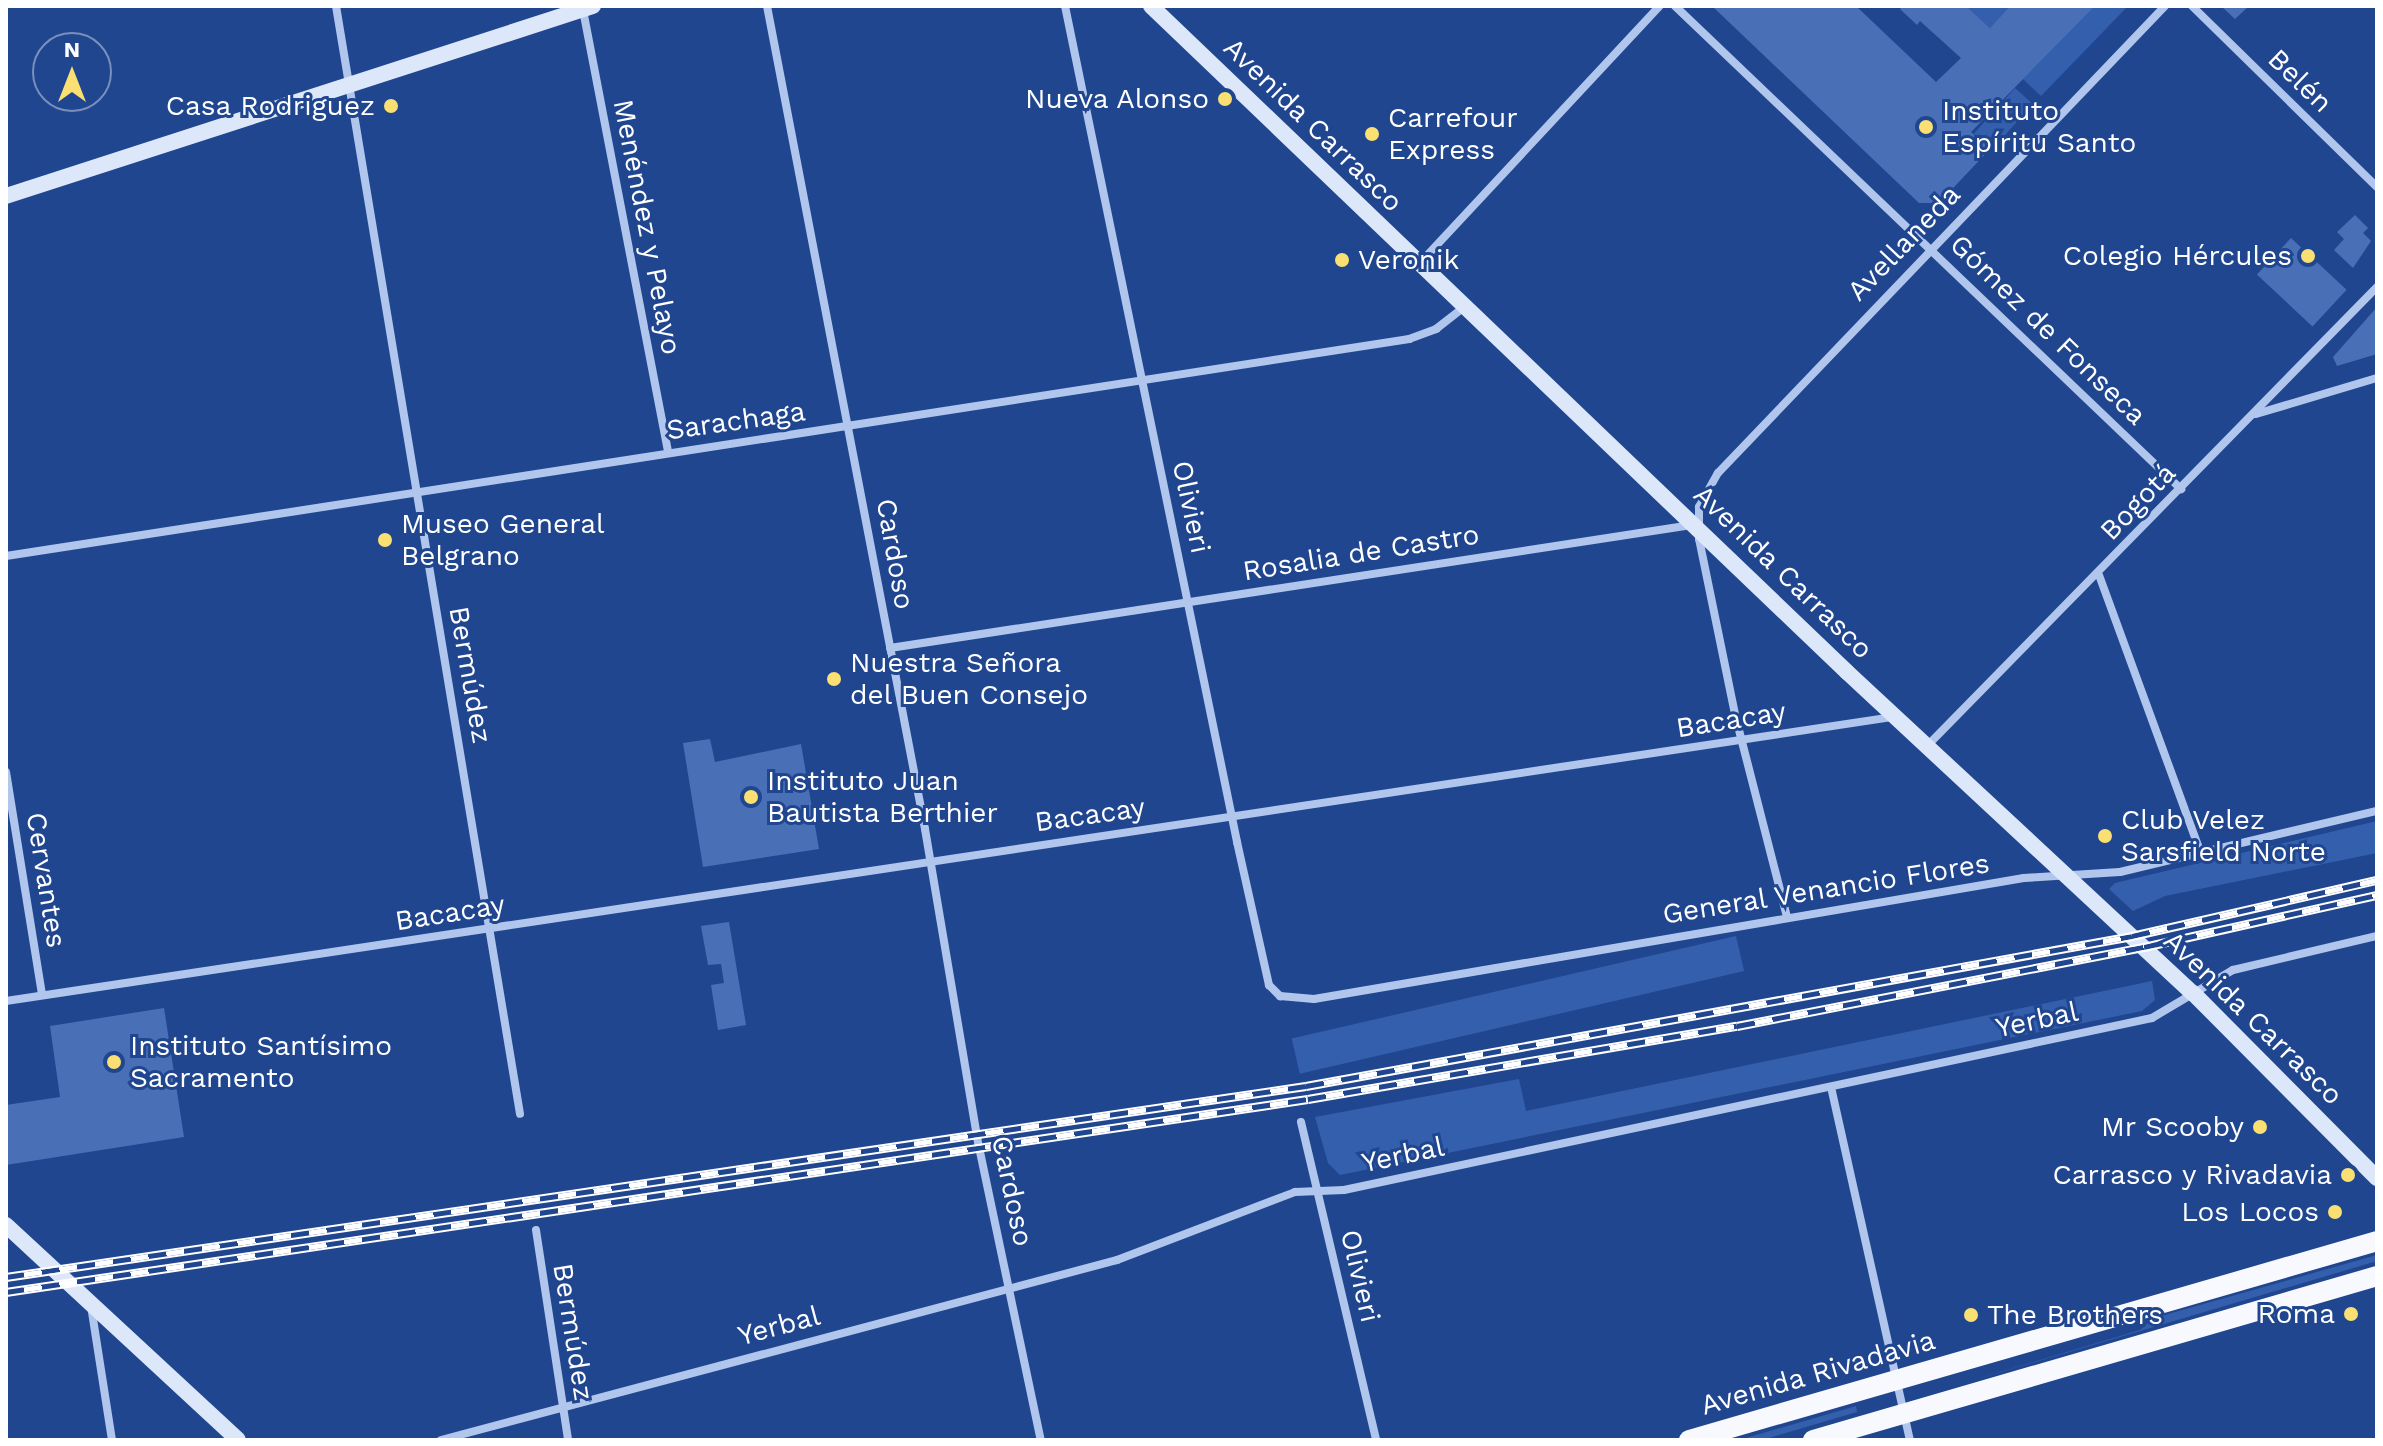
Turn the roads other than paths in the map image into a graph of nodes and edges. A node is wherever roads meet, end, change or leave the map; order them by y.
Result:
1 (336, 6) edge
2 (767, 6) edge
3 (1068, 6) edge
4 (1151, 6) edge
5 (1660, 6) edge
6 (1675, 6) edge
7 (2165, 6) edge
8 (2192, 6) edge
9 (588, 8) edge
10 (349, 85) junction
11 (2377, 187) edge
12 (6, 196) edge
13 (1931, 247) junction
14 (1420, 263) junction
15 (2377, 287) edge
16 (1464, 307) junction
17 (2377, 378) edge
18 (1142, 381) junction
19 (2256, 415) junction
20 (850, 426) junction
21 (668, 453) junction
22 (2181, 489) junction
23 (416, 493) junction
24 (1697, 524) junction
25 (6, 556) edge
26 (2099, 575) junction
27 (1189, 601) junction
28 (890, 648) junction
29 (1896, 716) junction
30 (1741, 741) junction
31 (1928, 745) junction
32 (6, 772) edge
33 (2377, 811) edge
34 (1232, 816) junction
35 (2201, 854) junction
36 (931, 860) junction
37 (2067, 875) junction
38 (1787, 917) junction
39 (491, 929) junction
40 (2377, 936) edge
41 (2193, 993) junction
42 (42, 995) junction
43 (1280, 996) joint
44 (6, 1001) edge
45 (1831, 1087) junction
46 (520, 1114) dead end
47 (1301, 1122) dead end
48 (2377, 1178) edge
49 (1317, 1192) junction
50 (6, 1225) edge
51 (536, 1230) dead end
52 (2377, 1241) edge
53 (2377, 1276) edge
54 (1010, 1288) junction
55 (91, 1306) junction
56 (1897, 1379) junction
57 (563, 1407) junction
58 (1905, 1413) junction
59 (112, 1440) edge
60 (238, 1440) edge
61 (441, 1440) edge
62 (568, 1440) edge
63 (1041, 1440) edge
64 (1376, 1440) edge
65 (1689, 1440) edge
66 (1813, 1440) edge
67 (1910, 1440) edge

1 - 10 street, Bermúdez
2 - 20 street, Cardoso
3 - 18 street, Olivieri
4 - 14 main road, Avenida Carrasco
5 - 14 street
6 - 13 street, Gómez de Fonseca
7 - 13 street, Avellaneda
8 - 11 street, Belén
9 - 10 main road
9 - 21 street, Menéndez y Pelayo
10 - 12 main road
10 - 23 street, Bermúdez
13 - 22 street, Gómez de Fonseca
13 - 24 street, Avellaneda
14 - 16 main road, Avenida Carrasco
15 - 19 street, Bogotá
16 - 18 street, Sarachaga
16 - 24 main road, Avenida Carrasco
17 - 19 street
18 - 20 street, Sarachaga
18 - 27 street, Olivieri
19 - 22 street, Bogotá
20 - 21 street, Sarachaga
20 - 28 street, Cardoso
21 - 23 street, Sarachaga
22 - 26 street, Bogotá
23 - 25 street, Sarachaga
23 - 39 street, Bermúdez
24 - 27 street, Rosalia de Castro
24 - 29 main road, Avenida Carrasco
24 - 30 street
26 - 31 street, Bogotá
26 - 35 street
27 - 28 street, Rosalia de Castro
27 - 34 street, Olivieri
28 - 36 street, Cardoso
29 - 30 street, Bacacay
29 - 31 main road, Avenida Carrasco
30 - 34 street, Bacacay
30 - 38 street
31 - 37 main road, Avenida Carrasco
32 - 42 street, Cervantes
33 - 35 street, General Venancio Flores
34 - 36 street, Bacacay
34 - 43 street, Olivieri
35 - 37 street, General Venancio Flores
36 - 39 street, Bacacay
36 - 54 street, Cardoso
37 - 38 street, General Venancio Flores
37 - 41 main road, Avenida Carrasco
38 - 43 street, General Venancio Flores
39 - 42 street, Bacacay
39 - 46 street, Bermúdez
40 - 41 street, Yerbal
41 - 45 street, Yerbal
41 - 48 main road, Avenida Carrasco
42 - 44 street, Bacacay
45 - 49 street, Yerbal
45 - 56 street
47 - 49 street, Olivieri
49 - 54 street, Yerbal
49 - 64 street, Olivieri
50 - 55 main road
51 - 57 street, Bermúdez
52 - 56 main road, Avenida Rivadavia
53 - 58 main road
54 - 57 street, Yerbal
54 - 63 street, Cardoso
55 - 59 street
55 - 60 main road
56 - 58 street
56 - 65 main road, Avenida Rivadavia
57 - 61 street, Yerbal
57 - 62 street, Bermúdez
58 - 66 main road
58 - 67 street

